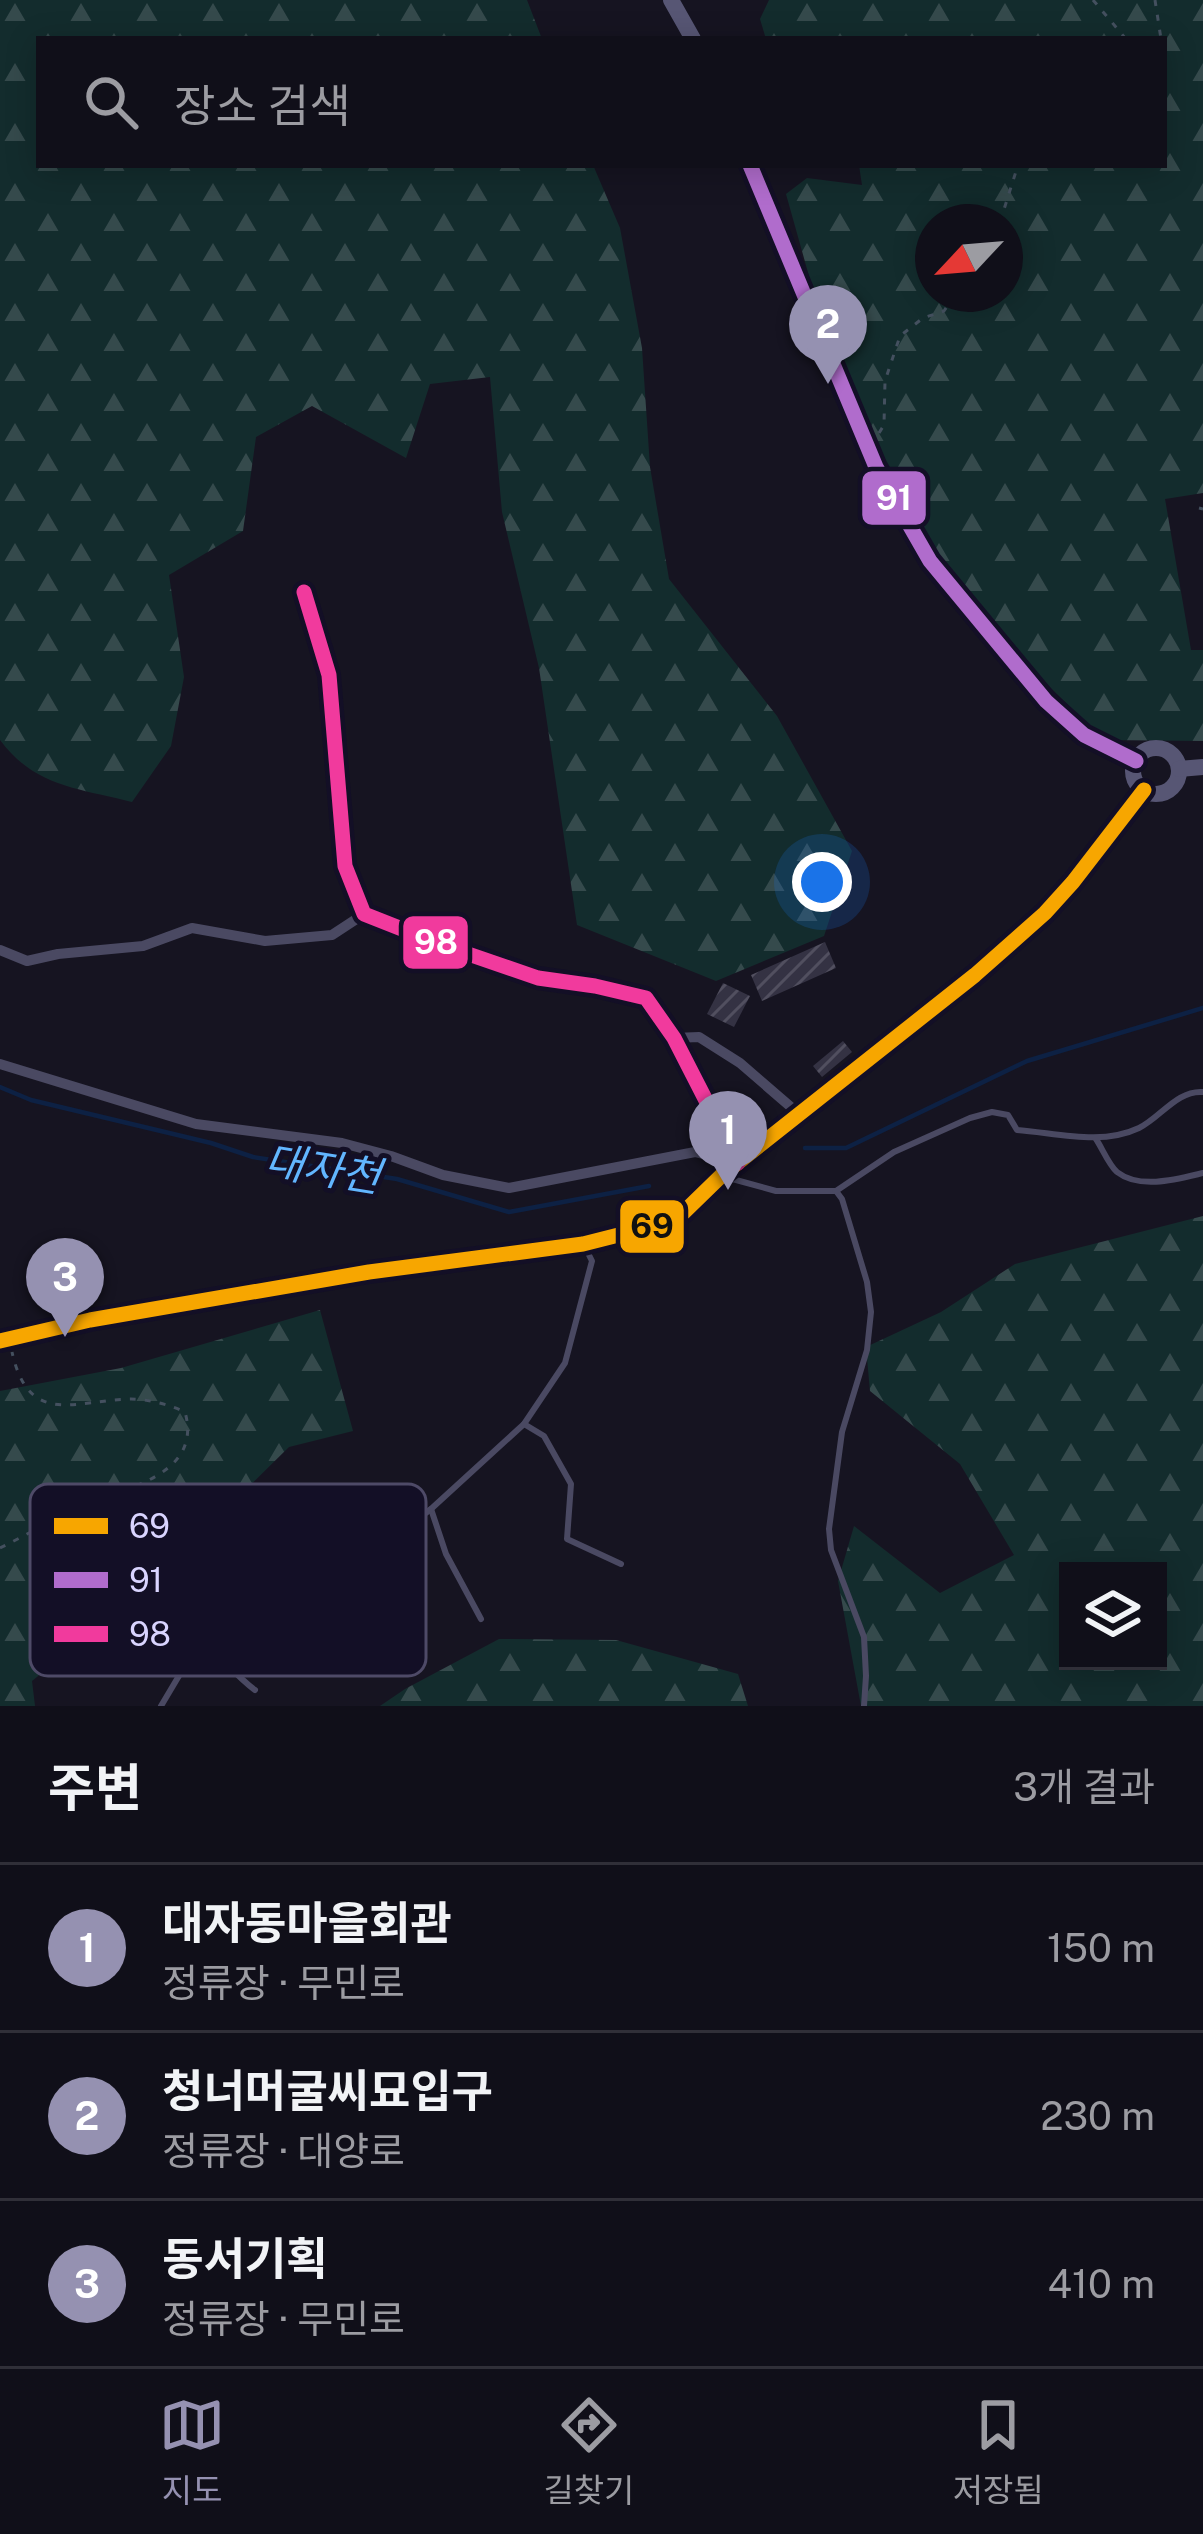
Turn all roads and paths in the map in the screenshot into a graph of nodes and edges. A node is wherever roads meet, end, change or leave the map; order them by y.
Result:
1 (671, 0) edge
2 (1093, 0) edge
3 (1155, 0) edge
4 (691, 36) edge
5 (1123, 36) edge
6 (1161, 36) edge
7 (751, 168) edge
8 (1017, 168) edge
9 (1006, 204) edge
10 (941, 312) edge
11 (869, 452) junction
12 (304, 592) dead end
13 (1136, 761) junction
14 (1203, 767) edge
15 (1179, 769) junction
16 (1144, 790) junction
17 (364, 914) junction
18 (0, 950) edge
19 (674, 1038) junction
20 (0, 1064) edge
21 (1203, 1092) edge
22 (799, 1114) junction
23 (1096, 1139) junction
24 (738, 1163) junction
25 (1203, 1173) edge
26 (721, 1176) junction
27 (836, 1191) junction
28 (583, 1244) junction
29 (4, 1340) edge
30 (524, 1424) junction
31 (144, 1484) edge
32 (431, 1509) junction
33 (426, 1513) edge
34 (30, 1533) edge
35 (0, 1548) edge
36 (621, 1564) dead end
37 (481, 1619) dead end
38 (179, 1676) edge
39 (236, 1676) edge
40 (255, 1690) dead end
41 (161, 1706) edge
42 (864, 1706) edge

1 - 4 street
2 - 5 path
3 - 6 path
7 - 11 street
8 - 9 path
10 - 11 path
11 - 13 street
12 - 17 street
13 - 15 street
13 - 16 street
14 - 15 street
15 - 16 street
16 - 22 street
17 - 18 street
17 - 19 street
19 - 22 street
19 - 24 street
20 - 24 street
21 - 23 lane
22 - 24 street
23 - 25 lane
23 - 27 lane
24 - 26 street
26 - 27 lane
26 - 28 street
27 - 42 lane
28 - 29 street
28 - 30 lane
29 - 31 path
30 - 32 lane
30 - 36 lane
32 - 33 lane
32 - 37 lane
34 - 35 path
38 - 41 lane
39 - 40 lane

